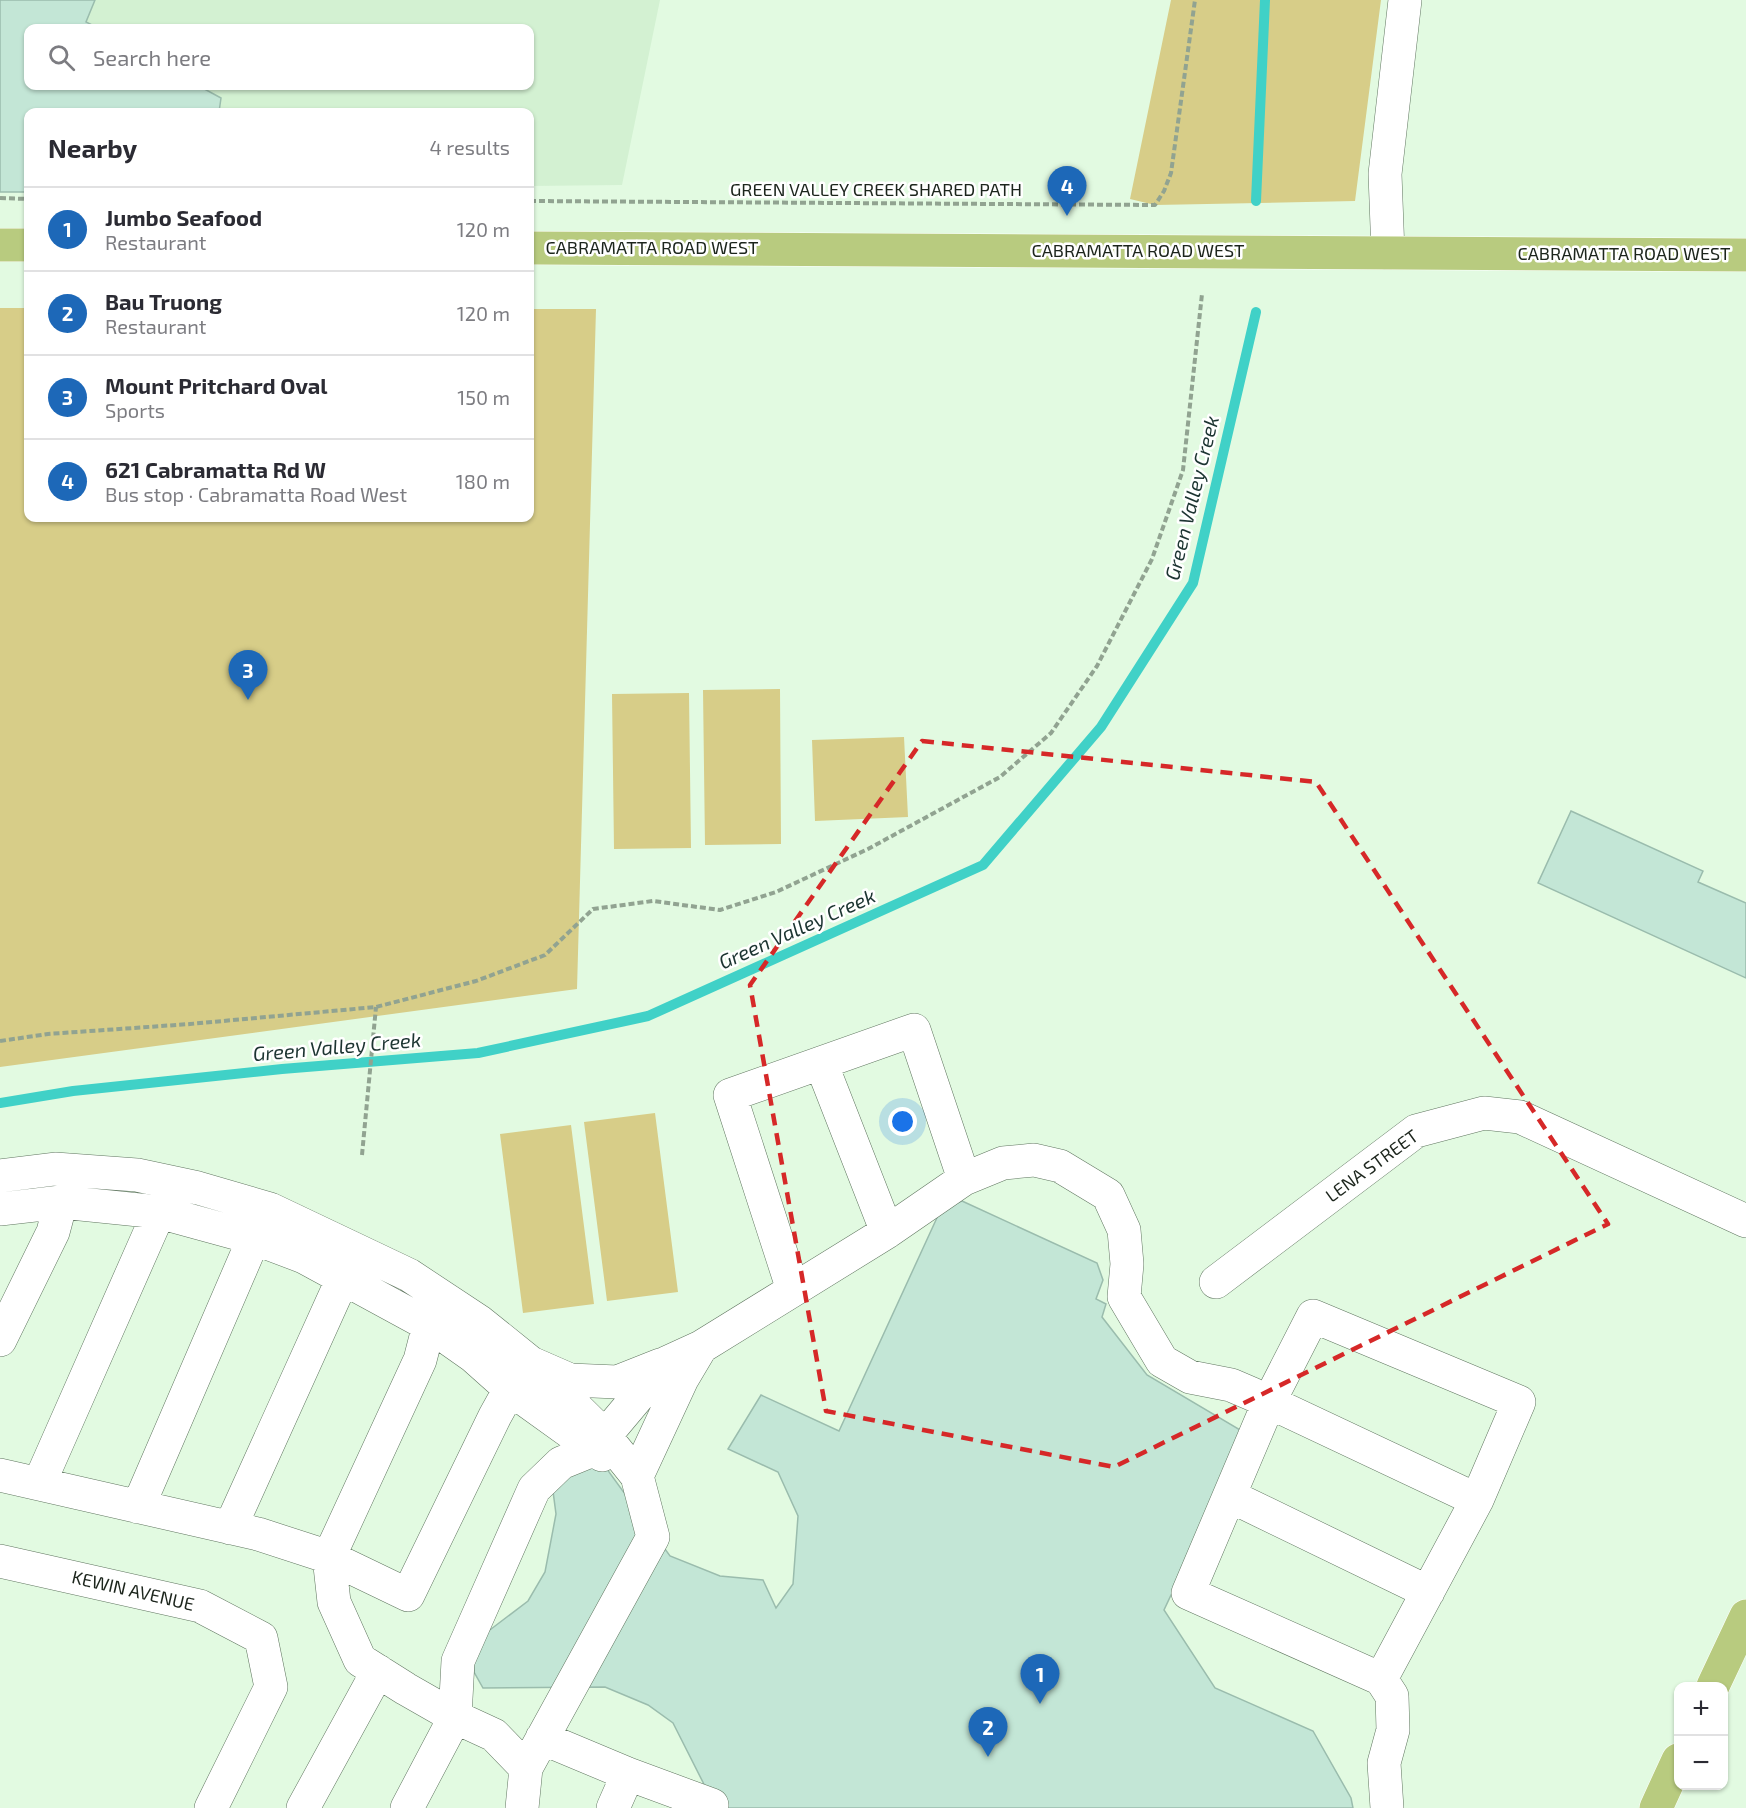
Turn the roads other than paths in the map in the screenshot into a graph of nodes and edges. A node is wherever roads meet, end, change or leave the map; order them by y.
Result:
1 (1405, 0) edge
2 (0, 245) edge
3 (24, 245) edge
4 (534, 248) edge
5 (1388, 253) junction
6 (1746, 255) edge
7 (821, 1063) junction
8 (0, 1176) edge
9 (964, 1179) junction
10 (61, 1202) junction
11 (0, 1209) edge
12 (270, 1209) junction
13 (159, 1212) junction
14 (1746, 1221) edge
15 (887, 1232) junction
16 (254, 1238) junction
17 (343, 1278) junction
18 (1216, 1282) dead end
19 (794, 1290) junction
20 (429, 1325) junction
21 (0, 1340) edge
22 (701, 1347) junction
23 (531, 1363) junction
24 (666, 1363) junction
25 (510, 1389) junction
26 (1269, 1402) junction
27 (599, 1442) junction
28 (0, 1475) edge
29 (637, 1476) junction
30 (39, 1484) junction
31 (1230, 1496) junction
32 (1477, 1500) junction
33 (138, 1507) junction
34 (230, 1528) junction
35 (329, 1557) junction
36 (0, 1561) edge
37 (1428, 1592) junction
38 (1746, 1616) edge
39 (378, 1671) junction
40 (1381, 1679) junction
41 (1715, 1682) edge
42 (455, 1717) junction
43 (542, 1738) junction
44 (526, 1768) junction
45 (1674, 1769) edge
46 (628, 1774) junction
47 (211, 1808) edge
48 (303, 1808) edge
49 (407, 1808) edge
50 (522, 1808) edge
51 (613, 1808) edge
52 (711, 1808) edge
53 (1387, 1808) edge
54 (1656, 1808) edge

1 - 5 street
2 - 3 main road
4 - 5 main road, CABRAMATTA ROAD WEST
5 - 6 main road, CABRAMATTA ROAD WEST
7 - 9 street
7 - 15 street
7 - 19 street
8 - 12 street
9 - 15 street
9 - 26 street
10 - 11 street
10 - 13 street
10 - 21 street
12 - 16 street
12 - 23 street
13 - 16 street
13 - 30 street
14 - 18 street, LENA STREET
15 - 19 street
16 - 17 street
16 - 33 street
17 - 20 street
17 - 34 street
19 - 22 street
20 - 25 street
20 - 35 street
22 - 24 street
22 - 29 street
23 - 24 street
23 - 25 street
23 - 27 street
24 - 27 street
25 - 27 street
25 - 35 street
26 - 31 street
26 - 32 street
26 - 32 street
27 - 29 street
27 - 42 street
28 - 30 street
29 - 43 street
30 - 33 street
31 - 37 street
31 - 40 street
32 - 37 street
33 - 34 street
34 - 35 street
35 - 39 street
36 - 47 street, KEWIN AVENUE
37 - 40 street
38 - 41 main road
39 - 42 street
39 - 48 street
40 - 53 street
42 - 44 street
42 - 49 street
43 - 44 street
43 - 46 street
44 - 50 street
45 - 54 main road
46 - 51 street
46 - 52 street

